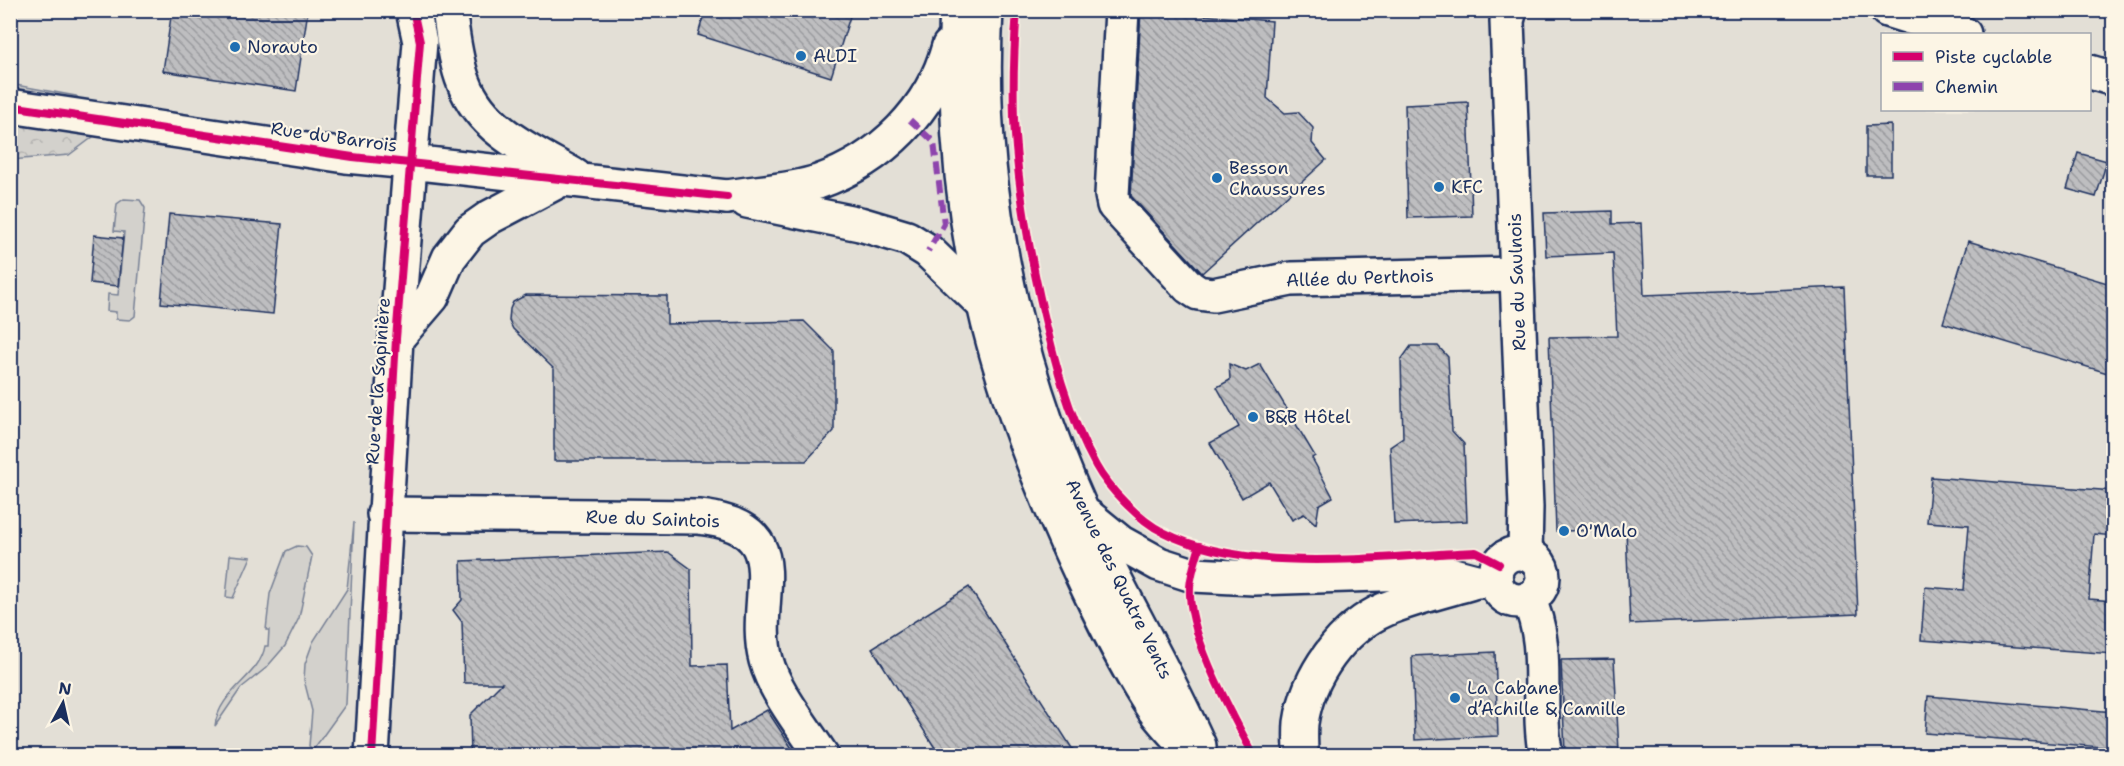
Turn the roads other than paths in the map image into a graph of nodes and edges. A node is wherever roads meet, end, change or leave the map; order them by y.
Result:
1 (413, 10) edge
2 (434, 10) edge
3 (449, 10) edge
4 (1122, 10) edge
5 (1887, 10) edge
6 (966, 14) edge
7 (1507, 14) edge
8 (1961, 33) edge
9 (420, 42) junction
10 (2091, 72) edge
11 (2114, 79) edge
12 (10, 106) edge
13 (410, 162) junction
14 (573, 180) junction
15 (727, 197) junction
16 (1517, 274) junction
17 (980, 301) junction
18 (396, 339) junction
19 (1083, 513) junction
20 (384, 514) junction
21 (1525, 554) junction
22 (1486, 581) junction
23 (1528, 599) junction
24 (372, 756) edge
25 (822, 756) edge
26 (1195, 756) edge
27 (1203, 756) edge
28 (1301, 756) edge
29 (1546, 756) edge

1 - 9 street, Rue de la Sapinière
2 - 9 street, Rue de la Sapinière
3 - 14 street
4 - 16 street, Allée du Perthois
5 - 8 street
6 - 15 street
6 - 17 street, Avenue des Quatre Vents
6 - 19 street, Avenue des Quatre Vents
7 - 16 street, Rue du Saulnois
9 - 13 street, Rue de la Sapinière
10 - 11 street
12 - 13 street, Rue du Barrois
13 - 14 street, Rue du Barrois
13 - 18 street, Rue de la Sapinière
14 - 15 street, Rue du Barrois
14 - 18 street
15 - 17 street
16 - 21 street, Rue du Saulnois
17 - 26 street, Avenue des Quatre Vents
18 - 20 street, Rue de la Sapinière
19 - 22 street
19 - 27 street, Avenue des Quatre Vents
20 - 24 street, Rue de la Sapinière
20 - 25 street, Rue du Saintois
21 - 22 street
21 - 23 street
22 - 23 street
22 - 28 street
23 - 29 street

